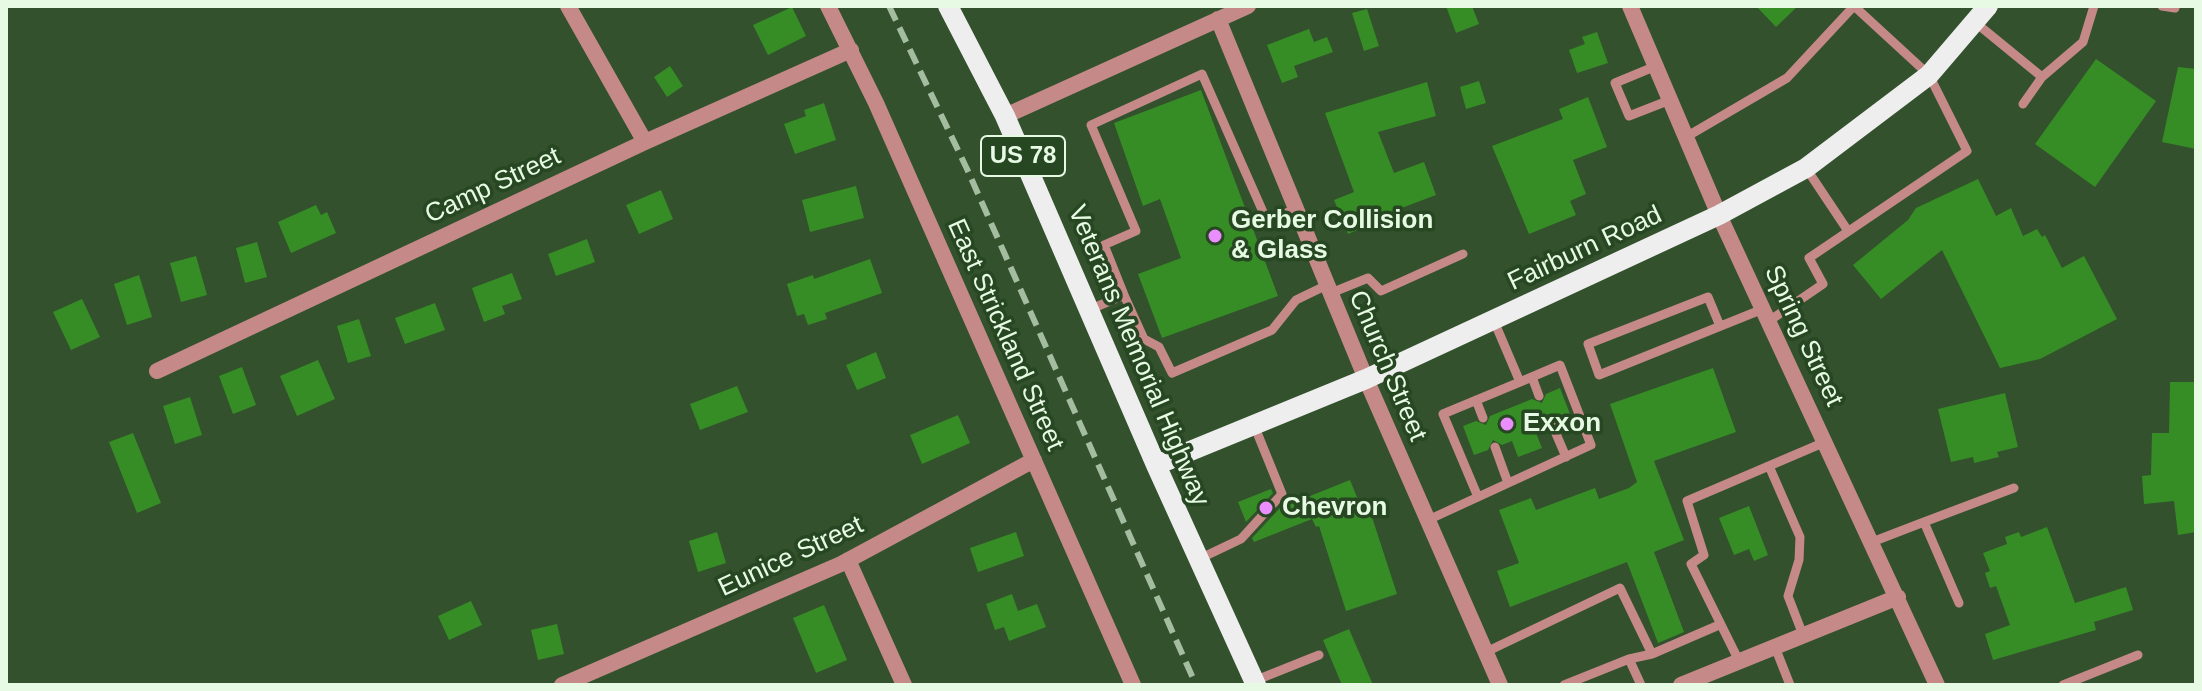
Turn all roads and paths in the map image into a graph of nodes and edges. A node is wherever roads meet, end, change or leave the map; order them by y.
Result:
1 (568, 6) edge
2 (828, 6) edge
3 (948, 6) edge
4 (1248, 6) edge
5 (1630, 6) edge
6 (1854, 6) edge
7 (1988, 6) edge
8 (2094, 6) edge
9 (2162, 6) edge
10 (2175, 8) dead end
11 (1218, 19) junction
12 (1976, 23) junction
13 (851, 50) junction
14 (1656, 66) junction
15 (1929, 75) junction
16 (2042, 77) junction
17 (1670, 100) junction
18 (2023, 104) dead end
19 (1005, 116) junction
20 (1686, 137) junction
21 (645, 142) junction
22 (1806, 168) junction
23 (1296, 209) junction
24 (1719, 215) junction
25 (1848, 231) junction
26 (1463, 254) dead end
27 (1329, 289) junction
28 (1124, 295) junction
29 (1091, 309) junction
30 (1766, 315) junction
31 (1493, 320) junction
32 (1720, 326) junction
33 (157, 371) dead end
34 (1532, 377) junction
35 (1366, 379) junction
36 (1520, 382) junction
37 (1539, 396) dead end
38 (1476, 400) junction
39 (1483, 418) dead end
40 (1551, 422) dead end
41 (1254, 425) junction
42 (1825, 442) junction
43 (1495, 447) dead end
44 (1566, 457) junction
45 (1034, 460) junction
46 (1156, 465) junction
47 (1769, 466) junction
48 (1508, 483) junction
49 (2014, 488) dead end
50 (1478, 497) junction
51 (1428, 520) junction
52 (1924, 522) junction
53 (1872, 542) junction
54 (1199, 559) junction
55 (848, 560) junction
56 (1898, 597) junction
57 (1959, 603) dead end
58 (1719, 625) junction
59 (1803, 635) junction
60 (1775, 647) junction
61 (1486, 652) junction
62 (1652, 654) junction
63 (1319, 655) dead end
64 (2138, 655) dead end
65 (1629, 659) junction
66 (1739, 661) junction
67 (1255, 683) edge
68 (562, 685) edge
69 (904, 685) edge
70 (1133, 685) edge
71 (1500, 685) edge
72 (1564, 685) edge
73 (1641, 685) edge
74 (1681, 685) edge
75 (1790, 685) edge
76 (1937, 685) edge
77 (2063, 685) edge

1 - 21 street
2 - 13 street, East Strickland Street
3 - 19 main road, Veterans Memorial Highway / US 78
4 - 11 street
5 - 14 street, Spring Street
6 - 15 lane
6 - 20 lane
7 - 12 main road, Fairburn Road
8 - 16 lane
9 - 10 lane
11 - 19 street
11 - 23 street, Church Street
12 - 15 main road, Fairburn Road
12 - 16 lane
13 - 21 street, Camp Street
13 - 45 street, East Strickland Street
14 - 17 street, Spring Street
14 - 17 lane
15 - 22 main road, Fairburn Road
15 - 25 lane
16 - 18 lane
17 - 20 street, Spring Street
19 - 29 main road, Veterans Memorial Highway / US 78
20 - 24 street, Spring Street
21 - 33 street, Camp Street
22 - 24 main road, Fairburn Road
22 - 25 lane
23 - 27 street, Church Street
23 - 28 lane
24 - 30 street, Spring Street
24 - 31 main road, Fairburn Road
25 - 30 lane
26 - 27 lane
27 - 28 lane
27 - 35 street, Church Street
28 - 29 lane
29 - 46 main road, Veterans Memorial Highway / US 78
30 - 32 lane
30 - 42 street, Spring Street
31 - 35 main road, Fairburn Road
31 - 36 lane
32 - 32 lane
34 - 36 lane
34 - 37 lane
34 - 44 lane
35 - 41 main road, Fairburn Road
35 - 51 street, Church Street
36 - 38 lane
38 - 39 lane
38 - 50 lane
40 - 44 lane
41 - 46 main road, Fairburn Road
41 - 54 lane
42 - 47 lane
42 - 53 street, Spring Street
43 - 48 lane
44 - 48 lane
45 - 55 street, Eunice Street
45 - 70 street, East Strickland Street
46 - 54 main road, Veterans Memorial Highway / US 78
47 - 58 lane
47 - 59 lane
48 - 50 lane
49 - 52 lane
50 - 51 lane
51 - 61 street, Church Street
52 - 53 lane
52 - 57 lane
53 - 56 street, Spring Street
54 - 67 main road, Veterans Memorial Highway / US 78
55 - 68 street, Eunice Street
55 - 69 street
56 - 59 street
56 - 76 street, Spring Street
58 - 62 lane
58 - 66 lane
59 - 60 street
60 - 66 street
60 - 75 lane
61 - 62 lane
61 - 71 street, Church Street
62 - 65 lane
63 - 67 lane
64 - 77 lane
65 - 72 lane
65 - 73 lane
66 - 74 street

